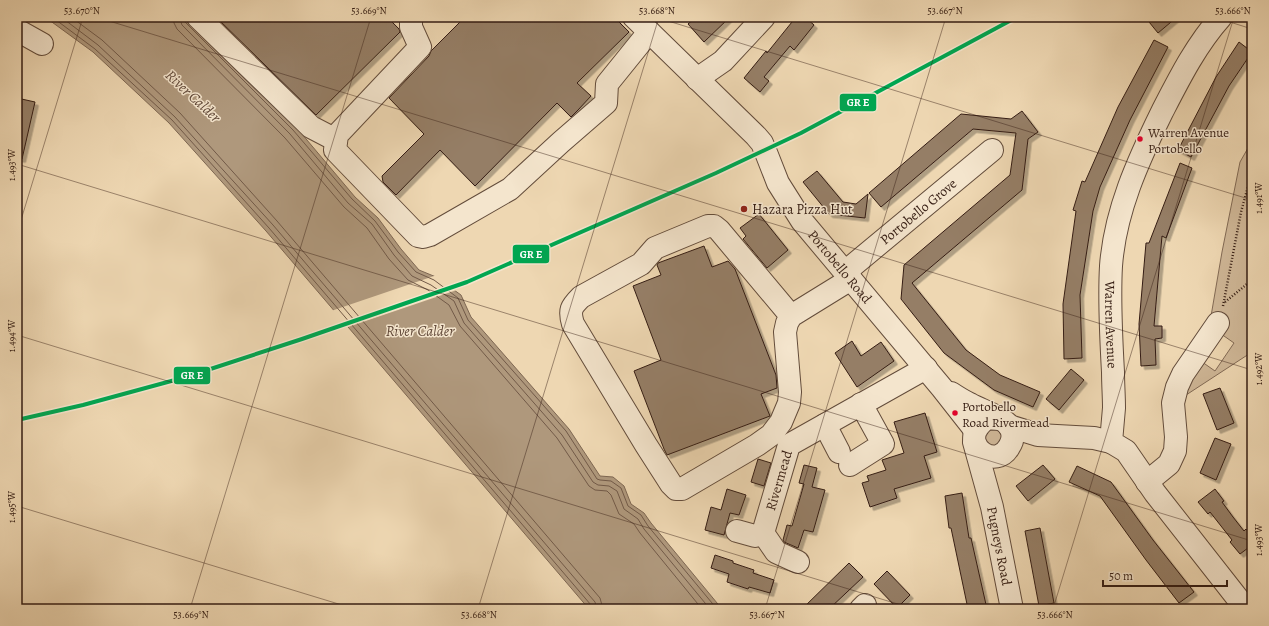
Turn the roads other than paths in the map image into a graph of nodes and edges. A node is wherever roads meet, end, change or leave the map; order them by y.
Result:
1 (198, 17) edge
2 (412, 17) edge
3 (764, 17) edge
4 (1221, 17) edge
5 (643, 23) edge
6 (17, 30) edge
7 (42, 44) dead end
8 (697, 79) junction
9 (336, 140) junction
10 (992, 150) dead end
11 (848, 276) junction
12 (1221, 313) road end
13 (791, 316) junction
14 (926, 368) junction
15 (942, 388) junction
16 (862, 404) junction
17 (1004, 422) junction
18 (825, 425) junction
19 (975, 435) junction
20 (1038, 435) junction
21 (1110, 442) junction
22 (1002, 455) junction
23 (1147, 482) junction
24 (986, 483) junction
25 (737, 531) dead end
26 (763, 533) junction
27 (798, 562) dead end
28 (1012, 609) edge
29 (1246, 609) edge

1 - 9 street
2 - 9 street
3 - 8 street
4 - 21 street, Warren Avenue
5 - 8 street, Portobello Road
5 - 9 street
6 - 7 street
8 - 11 street, Portobello Road
10 - 11 street, Portobello Grove
11 - 13 street, Portobello Grove
11 - 14 street, Portobello Road
12 - 23 street
13 - 13 street
14 - 15 street, Portobello Road
14 - 16 street, Rivermead
15 - 17 street, Portobello Road
15 - 19 street, Portobello Road
16 - 18 street, Rivermead
16 - 18 street
17 - 19 street, Portobello Road
17 - 20 street, Portobello Road
17 - 22 street
18 - 26 street, Rivermead
19 - 22 street, Portobello Road
19 - 24 street, Pugneys Road
20 - 21 street, Portobello Road
20 - 22 street
21 - 23 street
22 - 24 street
23 - 29 street
24 - 28 street, Pugneys Road
25 - 26 street
26 - 27 street

